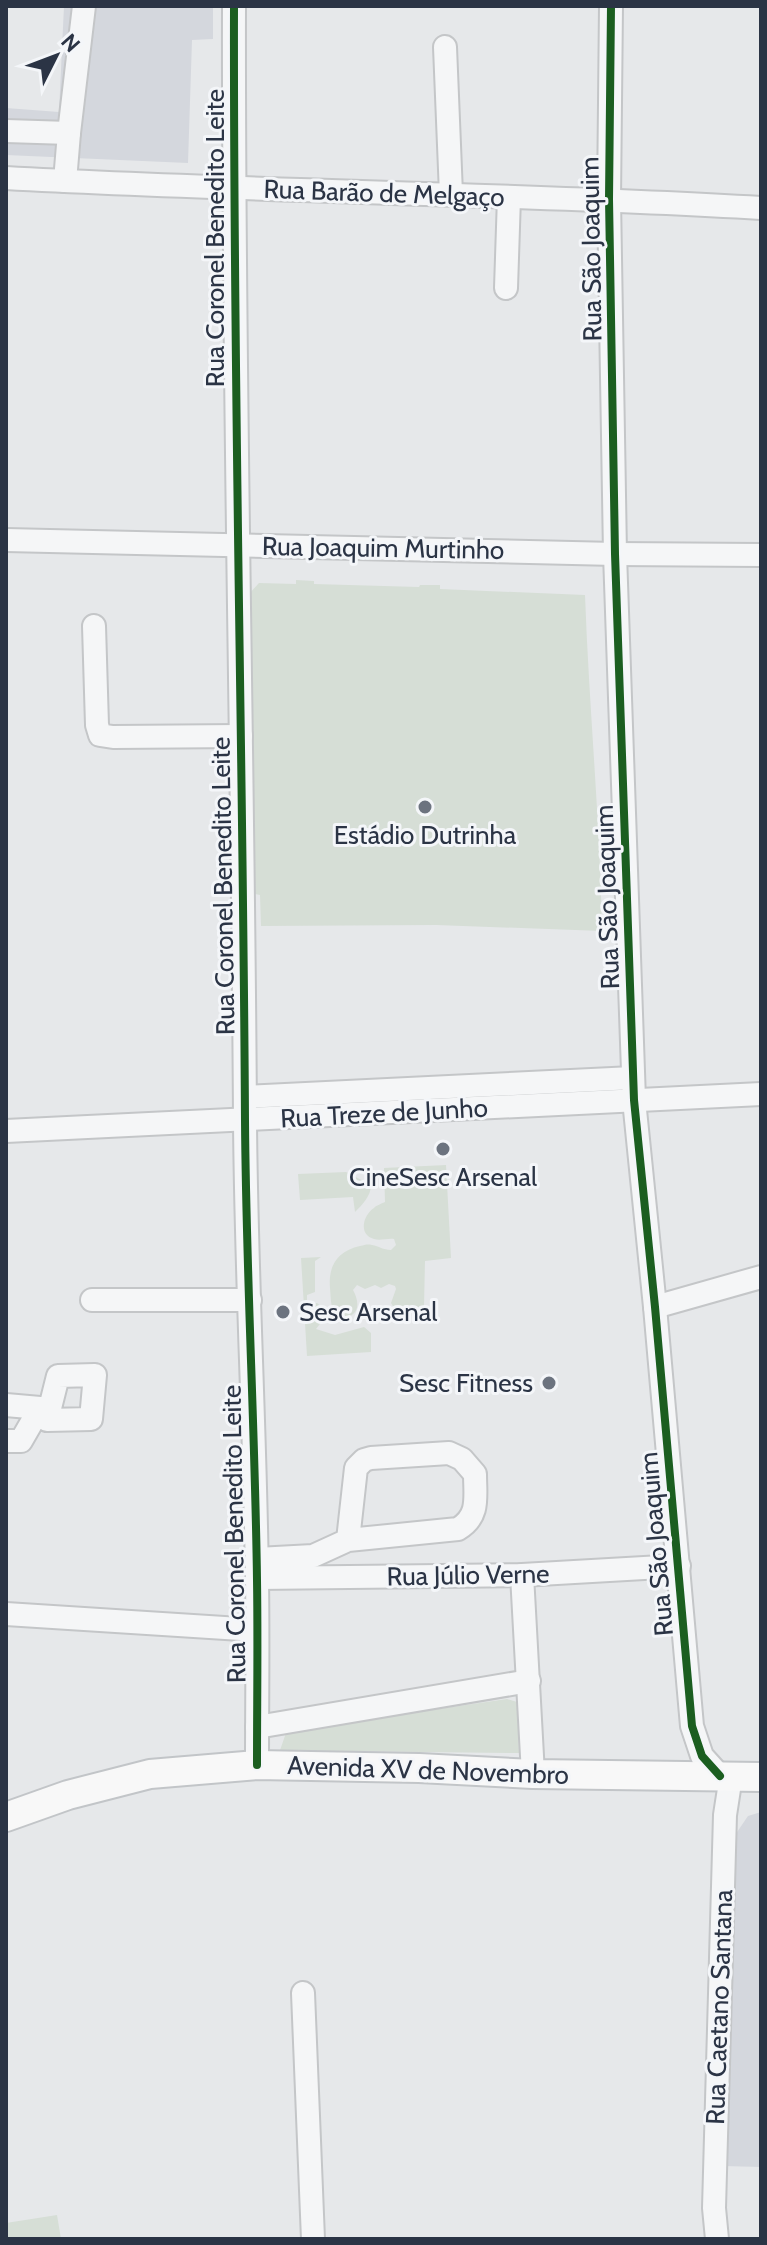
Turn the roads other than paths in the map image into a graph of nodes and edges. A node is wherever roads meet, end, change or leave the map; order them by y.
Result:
1 (84, 6) edge
2 (234, 6) edge
3 (611, 6) edge
4 (445, 47) dead end
5 (6, 131) edge
6 (69, 133) junction
7 (6, 178) edge
8 (65, 181) junction
9 (234, 188) junction
10 (451, 194) junction
11 (509, 197) junction
12 (609, 199) junction
13 (761, 208) edge
14 (506, 288) dead end
15 (6, 540) edge
16 (237, 544) junction
17 (615, 554) junction
18 (761, 555) edge
19 (94, 626) dead end
20 (241, 736) junction
21 (633, 1089) junction
22 (761, 1094) edge
23 (245, 1097) junction
24 (245, 1121) junction
25 (6, 1131) edge
26 (761, 1277) edge
27 (92, 1300) dead end
28 (250, 1300) junction
29 (655, 1307) junction
30 (6, 1405) edge
31 (6, 1441) edge
32 (348, 1540) junction
33 (679, 1566) junction
34 (257, 1568) junction
35 (522, 1575) junction
36 (6, 1614) edge
37 (257, 1630) junction
38 (529, 1681) junction
39 (257, 1727) junction
40 (257, 1765) junction
41 (533, 1774) junction
42 (726, 1776) junction
43 (761, 1777) edge
44 (6, 1817) edge
45 (303, 1993) dead end
46 (313, 2239) edge
47 (717, 2239) edge

1 - 6 street
2 - 9 street, Rua Coronel Benedito Leite
3 - 12 street, Rua São Joaquim
4 - 10 street
5 - 6 street
6 - 8 street
7 - 8 street, Rua Barão de Melgaço
8 - 9 street, Rua Barão de Melgaço
9 - 10 street, Rua Barão de Melgaço
9 - 16 street, Rua Coronel Benedito Leite
10 - 11 street, Rua Barão de Melgaço
11 - 12 street, Rua Barão de Melgaço
11 - 14 street
12 - 13 street, Rua Barão de Melgaço
12 - 17 street, Rua São Joaquim
15 - 16 street, Rua Joaquim Murtinho
16 - 17 street, Rua Joaquim Murtinho
16 - 20 street, Rua Coronel Benedito Leite
17 - 18 street, Rua Joaquim Murtinho
17 - 21 street, Rua São Joaquim
19 - 20 street
20 - 23 street, Rua Coronel Benedito Leite
21 - 22 street, Rua Treze de Junho
21 - 23 street, Rua Treze de Junho
21 - 24 street, Rua Treze de Junho
21 - 29 street, Rua São Joaquim
23 - 24 street, Rua Coronel Benedito Leite
24 - 25 street, Rua Treze de Junho
24 - 28 street, Rua Coronel Benedito Leite
26 - 29 street
27 - 28 street
28 - 34 street, Rua Coronel Benedito Leite
29 - 33 street, Rua São Joaquim
30 - 31 street
32 - 32 street
32 - 34 street
33 - 35 street, Rua Júlio Verne
33 - 42 street, Rua São Joaquim
34 - 35 street, Rua Júlio Verne
34 - 37 street, Rua Coronel Benedito Leite
35 - 38 street
36 - 37 street
37 - 39 street, Rua Coronel Benedito Leite
38 - 39 street
38 - 41 street
39 - 40 street, Rua Coronel Benedito Leite
40 - 41 main road, Avenida XV de Novembro
40 - 44 main road, Avenida XV de Novembro
41 - 42 main road, Avenida XV de Novembro
42 - 43 main road, Avenida XV de Novembro
42 - 47 street, Rua Caetano Santana
45 - 46 street

